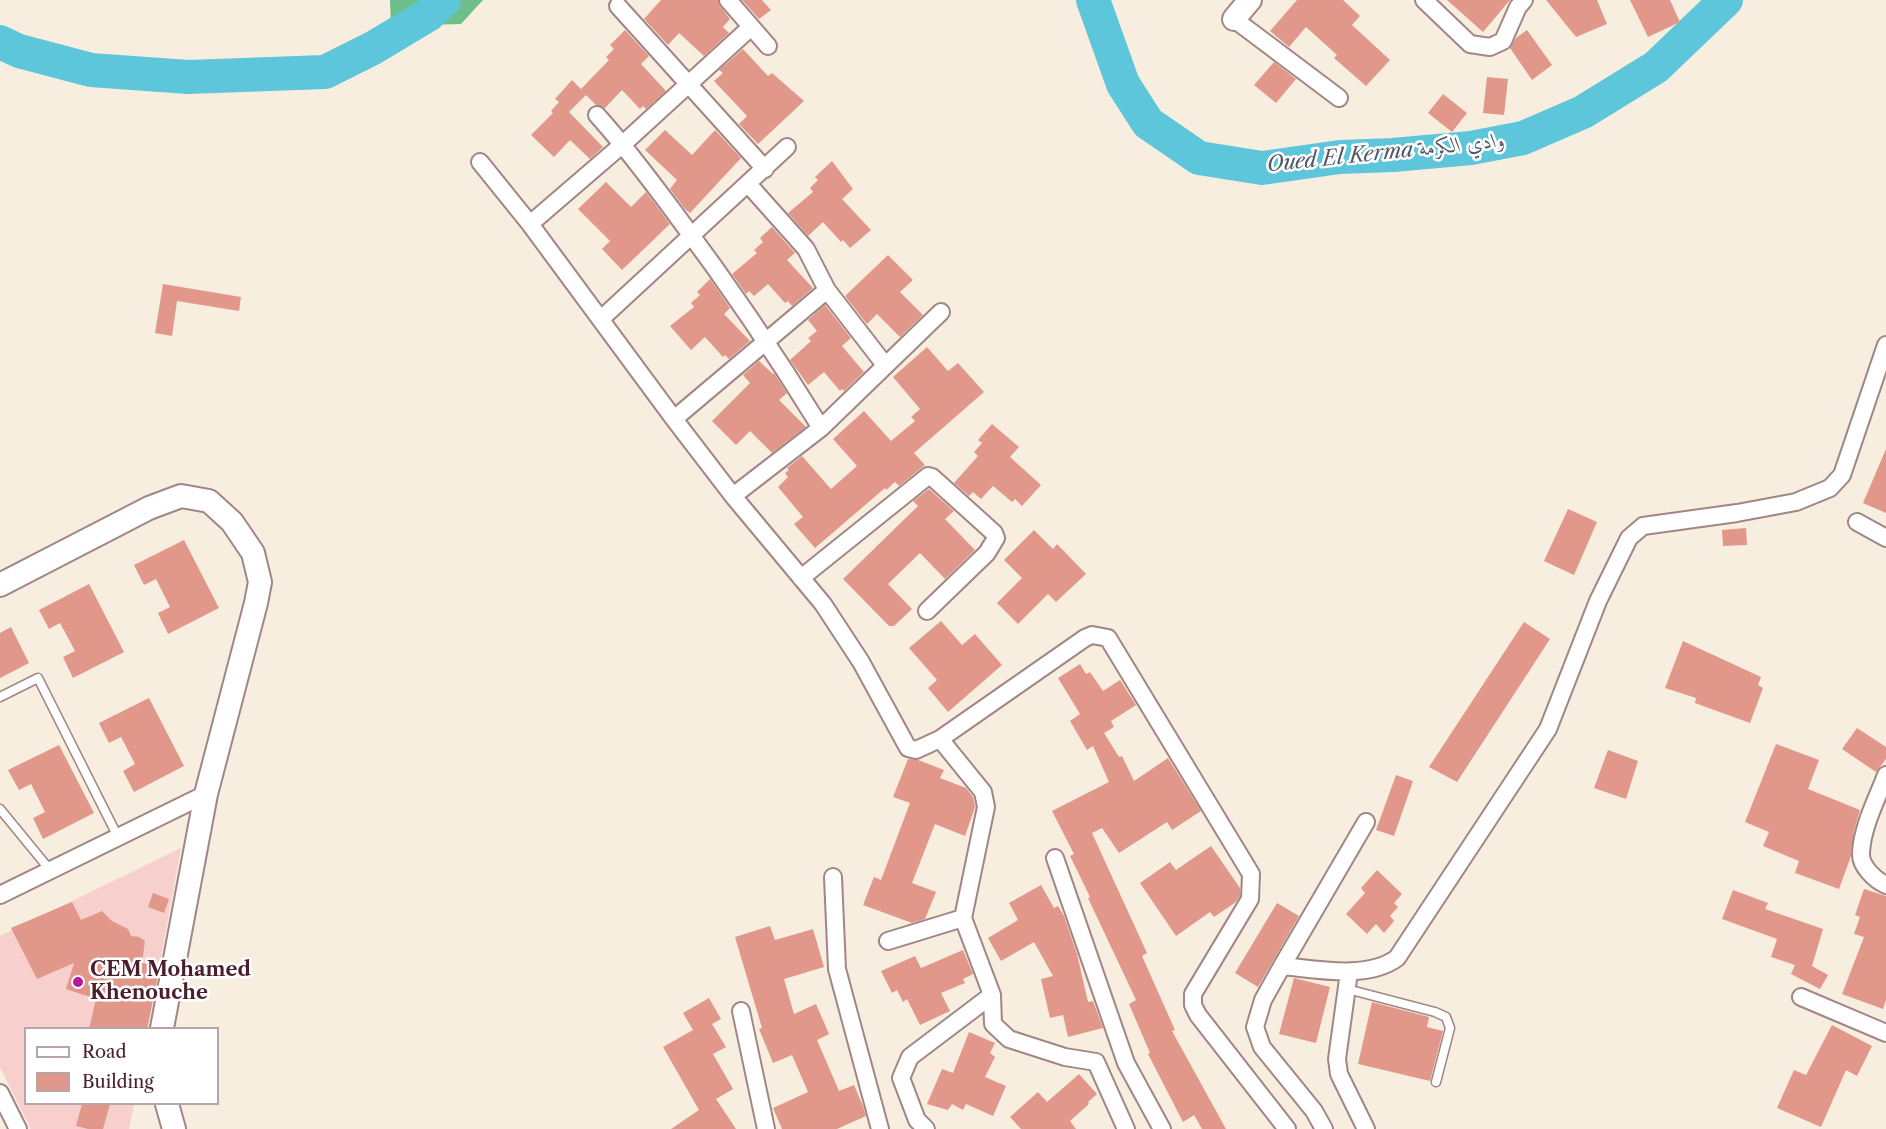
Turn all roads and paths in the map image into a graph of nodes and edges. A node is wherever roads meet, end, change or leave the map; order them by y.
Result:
1 (728, 0) edge
2 (1250, 0) edge
3 (1424, 0) edge
4 (1524, 0) edge
5 (618, 6) dead end
6 (1234, 19) joint
7 (751, 27) junction
8 (768, 46) dead end
9 (689, 84) junction
10 (1339, 98) dead end
11 (597, 115) dead end
12 (623, 144) junction
13 (788, 147) dead end
14 (480, 162) dead end
15 (765, 169) junction
16 (749, 184) junction
17 (530, 224) junction
18 (692, 237) junction
19 (827, 290) junction
20 (941, 312) dead end
21 (601, 320) junction
22 (767, 341) junction
23 (1886, 345) edge
24 (885, 365) junction
25 (674, 419) junction
26 (821, 428) junction
27 (733, 496) junction
28 (1857, 522) dead end
29 (1886, 538) edge
30 (801, 578) junction
31 (0, 585) edge
32 (927, 611) dead end
33 (0, 697) edge
34 (940, 739) junction
35 (1886, 775) edge
36 (206, 794) junction
37 (0, 809) edge
38 (1366, 822) dead end
39 (118, 837) junction
40 (1055, 858) dead end
41 (50, 870) junction
42 (833, 877) dead end
43 (1886, 885) edge
44 (0, 895) edge
45 (963, 918) junction
46 (888, 941) dead end
47 (1282, 966) junction
48 (1349, 972) junction
49 (1347, 989) junction
50 (992, 995) junction
51 (1801, 997) dead end
52 (741, 1011) dead end
53 (162, 1027) edge
54 (1886, 1033) edge
55 (1436, 1082) dead end
56 (0, 1093) edge
57 (167, 1105) edge
58 (18, 1129) edge
59 (174, 1129) edge
60 (766, 1129) edge
61 (880, 1129) edge
62 (926, 1129) edge
63 (1126, 1129) edge
64 (1162, 1129) edge
65 (1287, 1129) edge
66 (1324, 1129) edge
67 (1366, 1129) edge

1 - 7 street
2 - 6 street
3 - 4 street
5 - 9 street
6 - 10 street
7 - 8 street
7 - 9 street
9 - 12 street
9 - 15 street
11 - 12 street
12 - 17 street
12 - 18 street
13 - 15 street
14 - 17 street
15 - 16 street
16 - 18 street
16 - 19 street
17 - 21 street
18 - 21 street
18 - 22 street
19 - 22 street
19 - 24 street
20 - 24 street
21 - 25 street
22 - 25 street
22 - 26 street
23 - 48 street
24 - 26 street
25 - 27 street
26 - 27 street
27 - 30 street
28 - 29 street
30 - 32 street
30 - 34 street
31 - 36 street
33 - 39 lane
34 - 45 street
34 - 65 street
35 - 43 street
36 - 39 street
36 - 53 street
37 - 41 lane
38 - 47 street
39 - 41 street
40 - 64 street
41 - 44 street
42 - 61 street
45 - 46 street
45 - 50 street
47 - 48 street
47 - 66 street
48 - 49 street
49 - 55 lane
49 - 67 street
50 - 62 street
50 - 63 street
51 - 54 street
52 - 60 street
56 - 58 street
57 - 59 street

